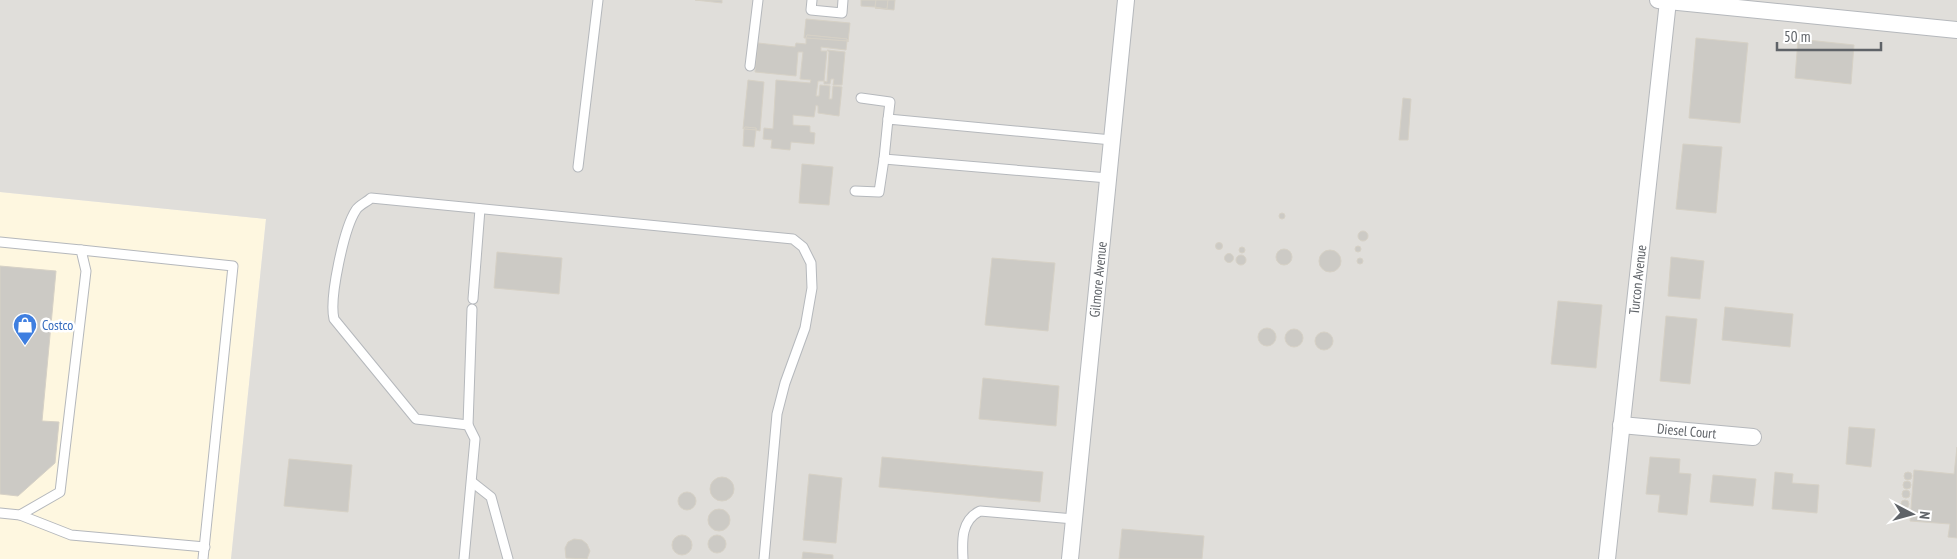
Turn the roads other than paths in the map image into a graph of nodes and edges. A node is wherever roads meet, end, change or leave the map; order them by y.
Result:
1 (598, 0) edge
2 (758, 0) edge
3 (812, 0) edge
4 (843, 0) edge
5 (1126, 0) edge
6 (1663, 0) edge
7 (1957, 30) edge
8 (750, 66) dead end
9 (861, 98) dead end
10 (888, 119) junction
11 (1112, 140) junction
12 (884, 159) junction
13 (578, 167) dead end
14 (1108, 178) junction
15 (855, 191) dead end
16 (480, 208) junction
17 (0, 242) edge
18 (81, 250) junction
19 (468, 425) junction
20 (1622, 425) junction
21 (1753, 437) dead end
22 (472, 482) junction
23 (0, 513) edge
24 (20, 515) junction
25 (1074, 519) junction
26 (205, 547) junction
27 (203, 559) edge
28 (464, 559) edge
29 (508, 559) edge
30 (764, 559) edge
31 (963, 559) edge
32 (1070, 559) edge
33 (1607, 559) edge

1 - 13 lane
2 - 8 lane
3 - 4 lane
5 - 11 street, Gilmore Avenue
6 - 7 street
6 - 20 street, Turcon Avenue
9 - 10 lane
10 - 11 lane
10 - 12 lane
11 - 14 street, Gilmore Avenue
12 - 14 lane
12 - 15 lane
14 - 25 street, Gilmore Avenue
16 - 19 lane
16 - 19 lane
16 - 30 lane
17 - 18 lane
18 - 24 lane
18 - 26 lane
19 - 22 lane
20 - 21 street, Diesel Court
20 - 33 street, Turcon Avenue
22 - 28 lane
22 - 29 lane
23 - 24 lane
24 - 26 lane
25 - 31 lane
25 - 32 street, Gilmore Avenue
26 - 27 lane

